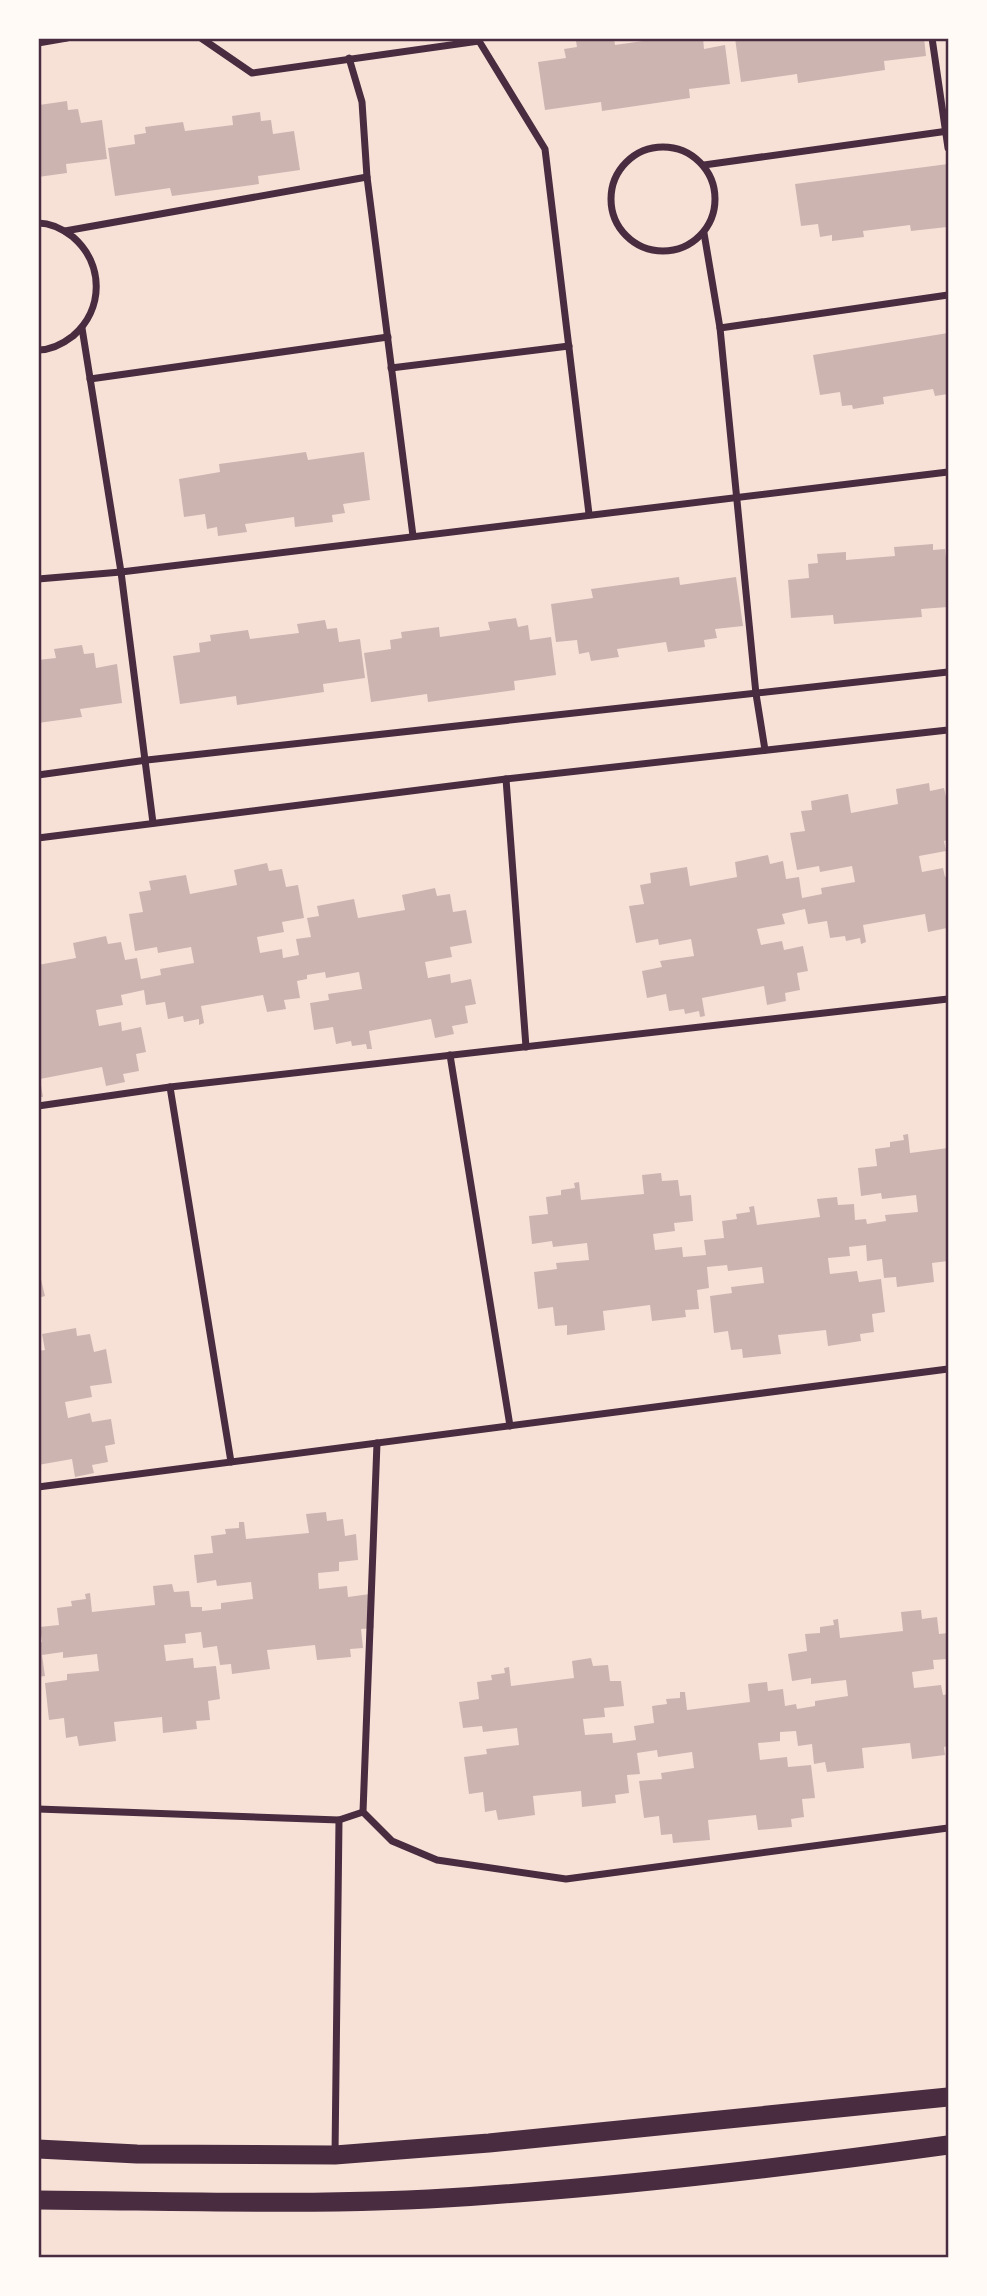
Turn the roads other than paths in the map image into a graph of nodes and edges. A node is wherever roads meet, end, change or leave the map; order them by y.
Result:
1 (67, 38) edge
2 (201, 38) edge
3 (932, 38) edge
4 (480, 40) edge
5 (38, 43) edge
6 (349, 58) junction
7 (947, 131) edge
8 (948, 148) edge
9 (704, 164) junction
10 (367, 177) junction
11 (38, 223) edge
12 (65, 231) junction
13 (704, 233) junction
14 (948, 295) edge
15 (82, 328) junction
16 (720, 328) junction
17 (388, 337) junction
18 (569, 346) junction
19 (38, 350) edge
20 (391, 368) junction
21 (90, 379) junction
22 (948, 472) edge
23 (738, 496) junction
24 (589, 514) junction
25 (413, 536) junction
26 (121, 572) junction
27 (38, 579) edge
28 (948, 672) edge
29 (756, 694) junction
30 (948, 730) edge
31 (765, 750) junction
32 (146, 760) junction
33 (38, 775) edge
34 (506, 779) junction
35 (153, 823) junction
36 (38, 838) edge
37 (948, 999) edge
38 (526, 1047) junction
39 (450, 1055) junction
40 (170, 1087) junction
41 (38, 1106) edge
42 (948, 1369) edge
43 (510, 1426) junction
44 (377, 1443) junction
45 (231, 1462) junction
46 (38, 1487) edge
47 (38, 1809) edge
48 (363, 1812) junction
49 (339, 1820) junction
50 (948, 1828) edge
51 (948, 2096) edge
52 (948, 2145) edge
53 (38, 2149) edge
54 (335, 2155) junction
55 (38, 2200) edge

1 - 5 street
2 - 6 street
3 - 7 street
4 - 6 street
4 - 18 street
6 - 10 street
7 - 8 street
7 - 9 street
9 - 13 street
9 - 13 street
10 - 12 street
10 - 17 street
11 - 12 street
12 - 15 street
13 - 16 street
14 - 16 street
15 - 19 street
15 - 21 street
16 - 23 street
17 - 20 street
17 - 21 street
18 - 20 street
18 - 24 street
20 - 25 street
21 - 26 street
22 - 23 street
23 - 24 street
23 - 29 street
24 - 25 street
25 - 26 street
26 - 27 street
26 - 32 street
28 - 29 street
29 - 31 street
29 - 32 street
30 - 31 street
31 - 34 street
32 - 33 street
32 - 35 street
34 - 35 street
34 - 38 street
35 - 36 street
37 - 38 street
38 - 39 street
39 - 40 street
39 - 43 street
40 - 41 street
40 - 45 street
42 - 43 street
43 - 44 street
44 - 45 street
44 - 48 street
45 - 46 street
47 - 49 street
48 - 49 street
48 - 50 street
49 - 54 street
51 - 54 highway
52 - 55 highway
53 - 54 highway

